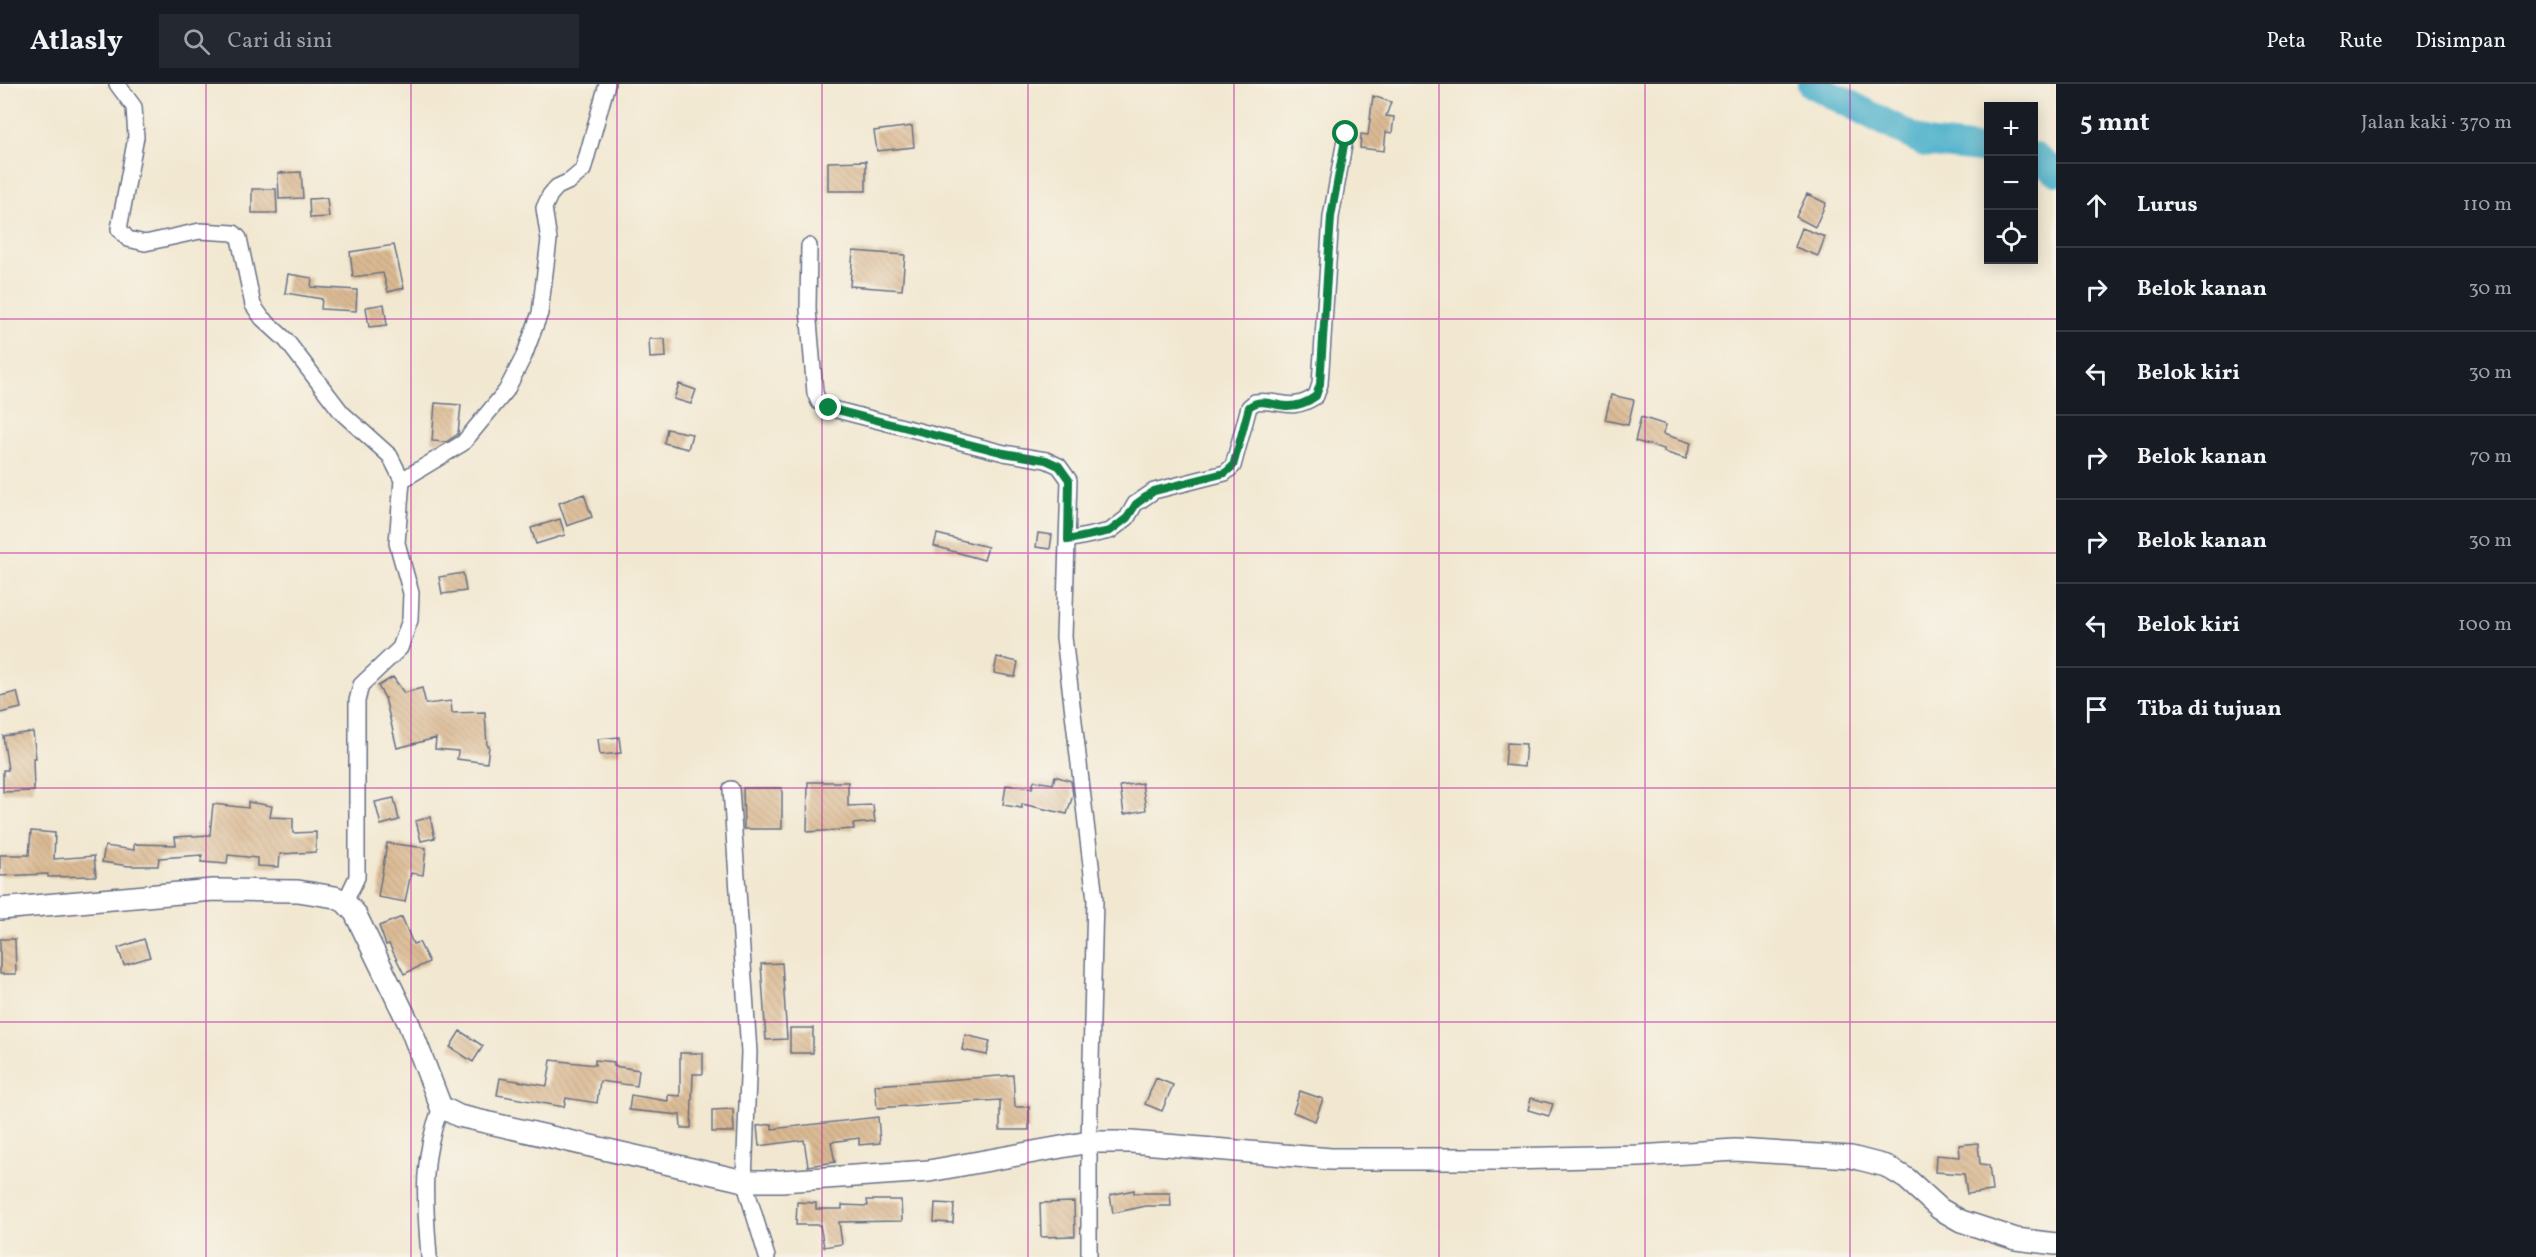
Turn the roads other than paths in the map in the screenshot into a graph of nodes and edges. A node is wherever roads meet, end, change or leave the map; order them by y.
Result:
1 (117, 84) edge
2 (607, 84) edge
3 (1346, 134) dead end
4 (809, 246) dead end
5 (402, 480) junction
6 (1068, 540) junction
7 (731, 789) dead end
8 (345, 902) junction
9 (0, 909) edge
10 (441, 1107) junction
11 (1089, 1142) junction
12 (744, 1181) junction
13 (2056, 1244) edge
14 (429, 1257) edge
15 (767, 1257) edge
16 (1089, 1257) edge

1 - 5 street
2 - 5 street
3 - 6 street
4 - 6 street
5 - 8 street
6 - 11 street
7 - 12 street
8 - 9 street
8 - 10 street
10 - 12 street
10 - 14 street
11 - 12 street
11 - 13 street
11 - 16 street
12 - 15 street

